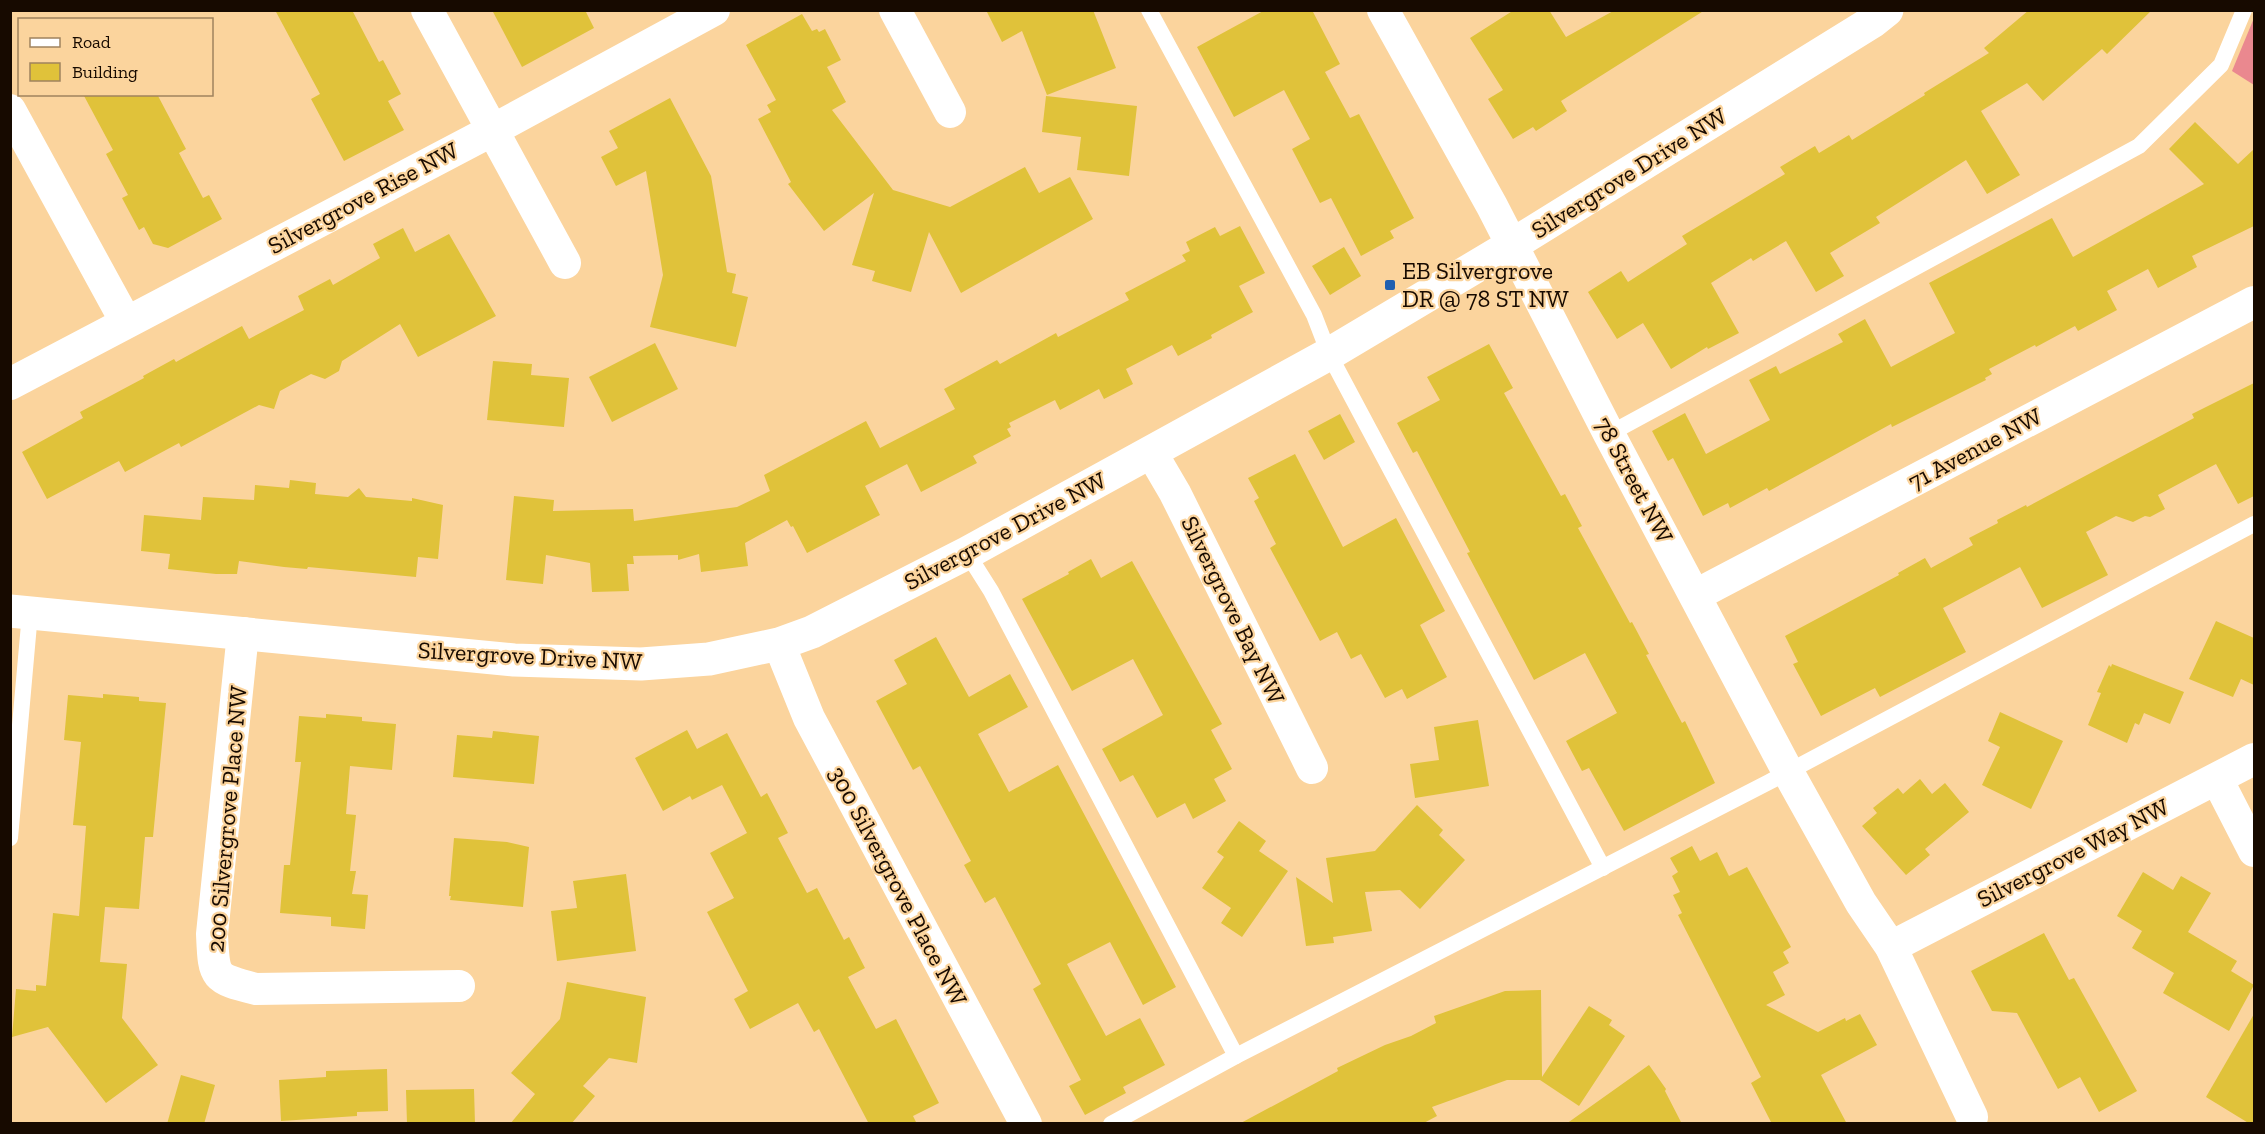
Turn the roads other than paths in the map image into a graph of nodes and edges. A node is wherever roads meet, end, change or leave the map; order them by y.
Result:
1 (427, 10) edge
2 (714, 10) edge
3 (895, 10) edge
4 (1149, 10) edge
5 (1383, 10) edge
6 (1887, 10) edge
7 (2244, 10) edge
8 (10, 110) edge
9 (950, 112) dead end
10 (491, 131) junction
11 (1512, 245) junction
12 (565, 263) dead end
13 (2254, 302) edge
14 (126, 322) junction
15 (1329, 354) junction
16 (10, 384) edge
17 (1609, 434) junction
18 (1151, 452) junction
19 (2254, 524) edge
20 (967, 553) junction
21 (1696, 595) junction
22 (20, 612) edge
23 (243, 633) junction
24 (779, 644) junction
25 (2254, 759) edge
26 (1312, 768) dead end
27 (1788, 772) junction
28 (2217, 779) junction
29 (10, 838) edge
30 (2254, 851) edge
31 (1603, 868) junction
32 (1891, 947) junction
33 (459, 986) dead end
34 (1236, 1056) junction
35 (1972, 1117) dead end
36 (1026, 1124) edge
37 (1111, 1124) edge

1 - 10 street
2 - 10 street, Silvergrove Rise NW
3 - 9 street
4 - 15 lane
5 - 11 street, 78 Street NW
6 - 11 street, Silvergrove Drive NW
7 - 17 lane
8 - 14 street
10 - 12 street
10 - 14 street, Silvergrove Rise NW
11 - 15 street, Silvergrove Drive NW
11 - 17 street, 78 Street NW
13 - 21 street, 71 Avenue NW
14 - 16 street, Silvergrove Rise NW
15 - 18 street, Silvergrove Drive NW
15 - 31 lane
17 - 21 street, 78 Street NW
18 - 20 street, Silvergrove Drive NW
18 - 26 street, Silvergrove Bay NW
19 - 27 lane
20 - 24 street, Silvergrove Drive NW
20 - 34 lane
21 - 27 street, 78 Street NW
22 - 23 street, Silvergrove Drive NW
22 - 29 lane
23 - 24 street, Silvergrove Drive NW
23 - 33 street, 200 Silvergrove Place NW
24 - 36 street, 300 Silvergrove Place NW
25 - 28 street, Silvergrove Way NW
27 - 31 lane
27 - 32 street, 78 Street NW
28 - 30 street
28 - 32 street, Silvergrove Way NW
31 - 34 lane
32 - 35 street, 78 Street NW
34 - 37 lane

